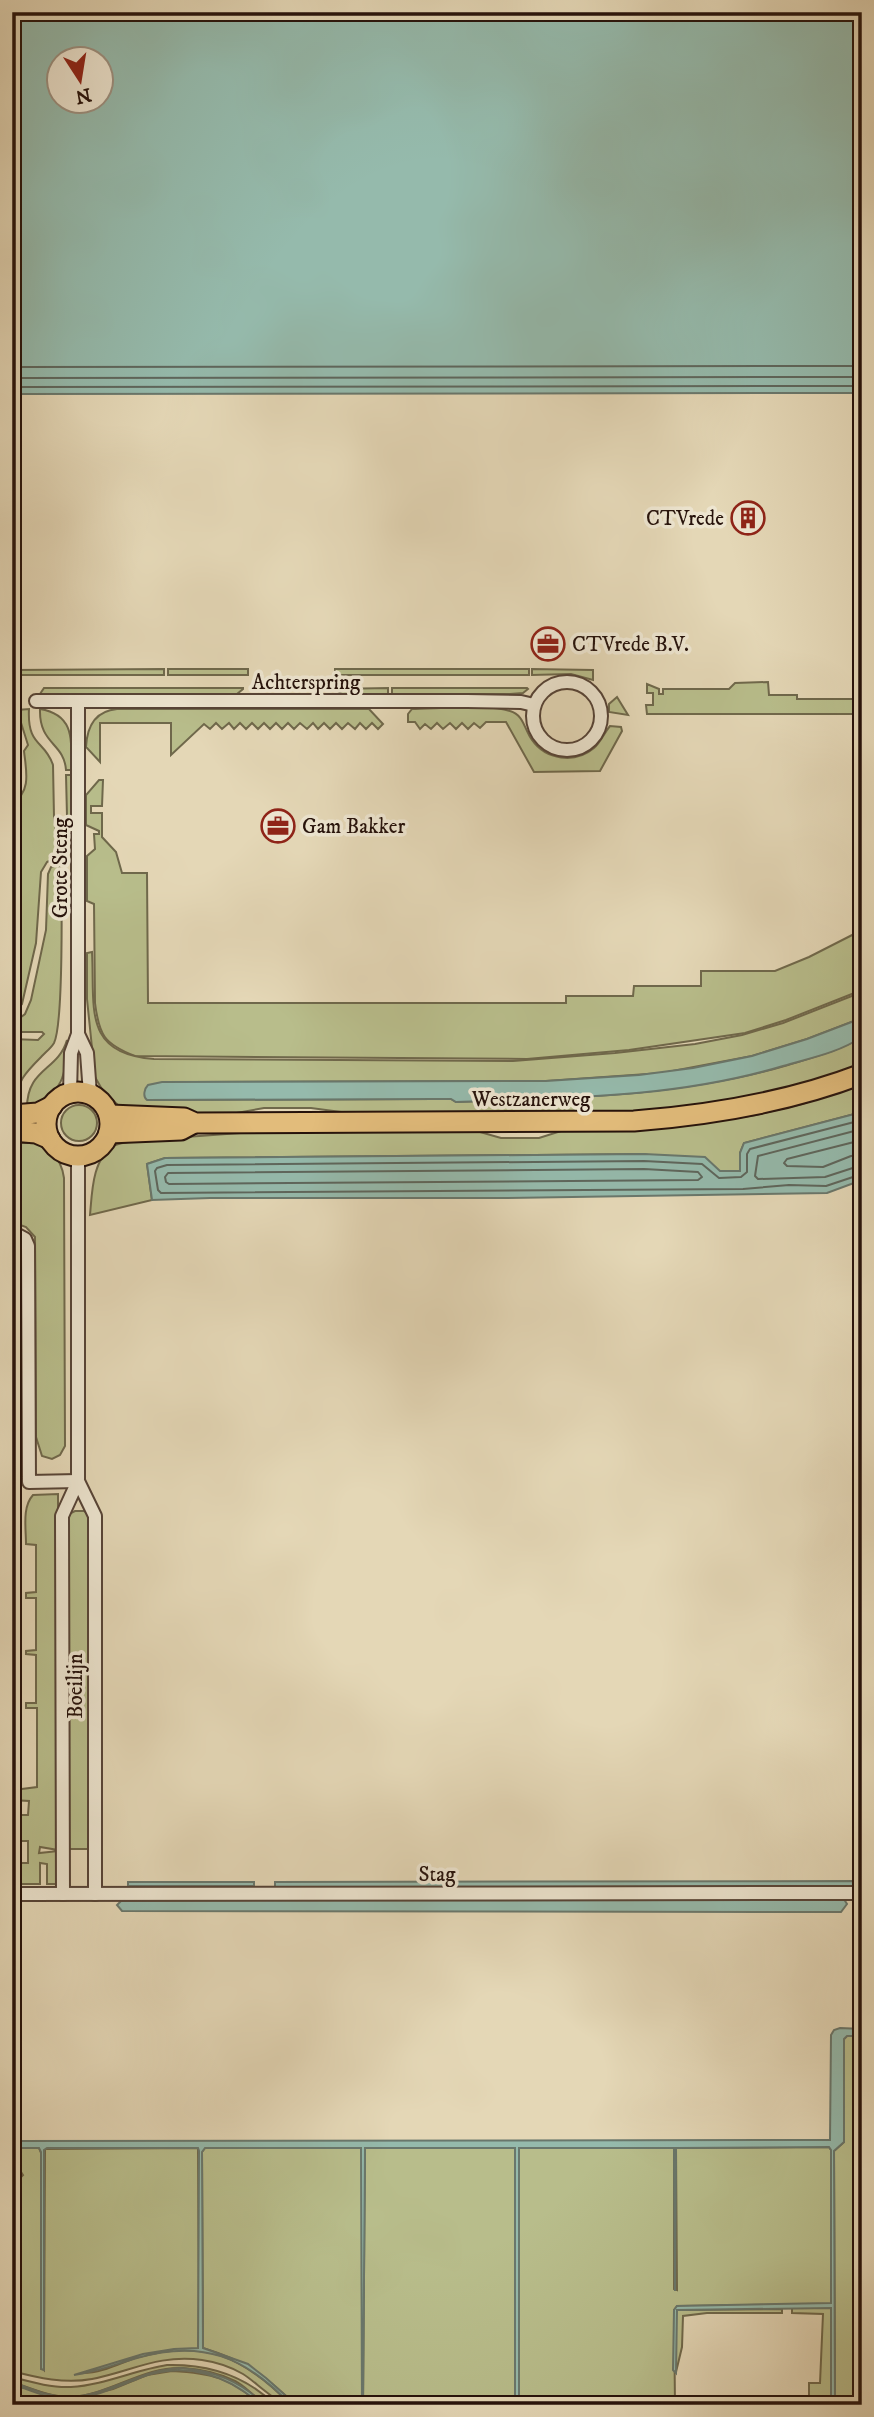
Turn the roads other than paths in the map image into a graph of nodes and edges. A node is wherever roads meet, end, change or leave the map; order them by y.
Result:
1 (36, 701) dead end
2 (78, 701) junction
3 (534, 705) junction
4 (78, 1034) junction
5 (862, 1074) edge
6 (70, 1093) junction
7 (90, 1094) junction
8 (52, 1105) junction
9 (12, 1115) edge
10 (109, 1124) junction
11 (12, 1131) edge
12 (50, 1139) junction
13 (78, 1156) junction
14 (12, 1232) edge
15 (78, 1481) junction
16 (862, 1893) edge
17 (12, 1894) edge
18 (95, 1894) junction
19 (62, 1895) junction

1 - 2 street, Achterspring
2 - 3 street, Achterspring
2 - 4 street, Grote Steng
3 - 3 street
4 - 6 street, Grote Steng
4 - 7 street, Grote Steng
5 - 10 main road, Westzanerweg
6 - 7 main road
6 - 8 main road
7 - 10 main road
8 - 9 main road
8 - 12 main road
10 - 13 main road
11 - 12 main road
12 - 13 main road
13 - 15 street, Boeilijn
14 - 15 street
15 - 18 street, Boeilijn
15 - 19 street, Boeilijn
16 - 18 street, Stag
17 - 19 street, Stag
18 - 19 street, Stag

